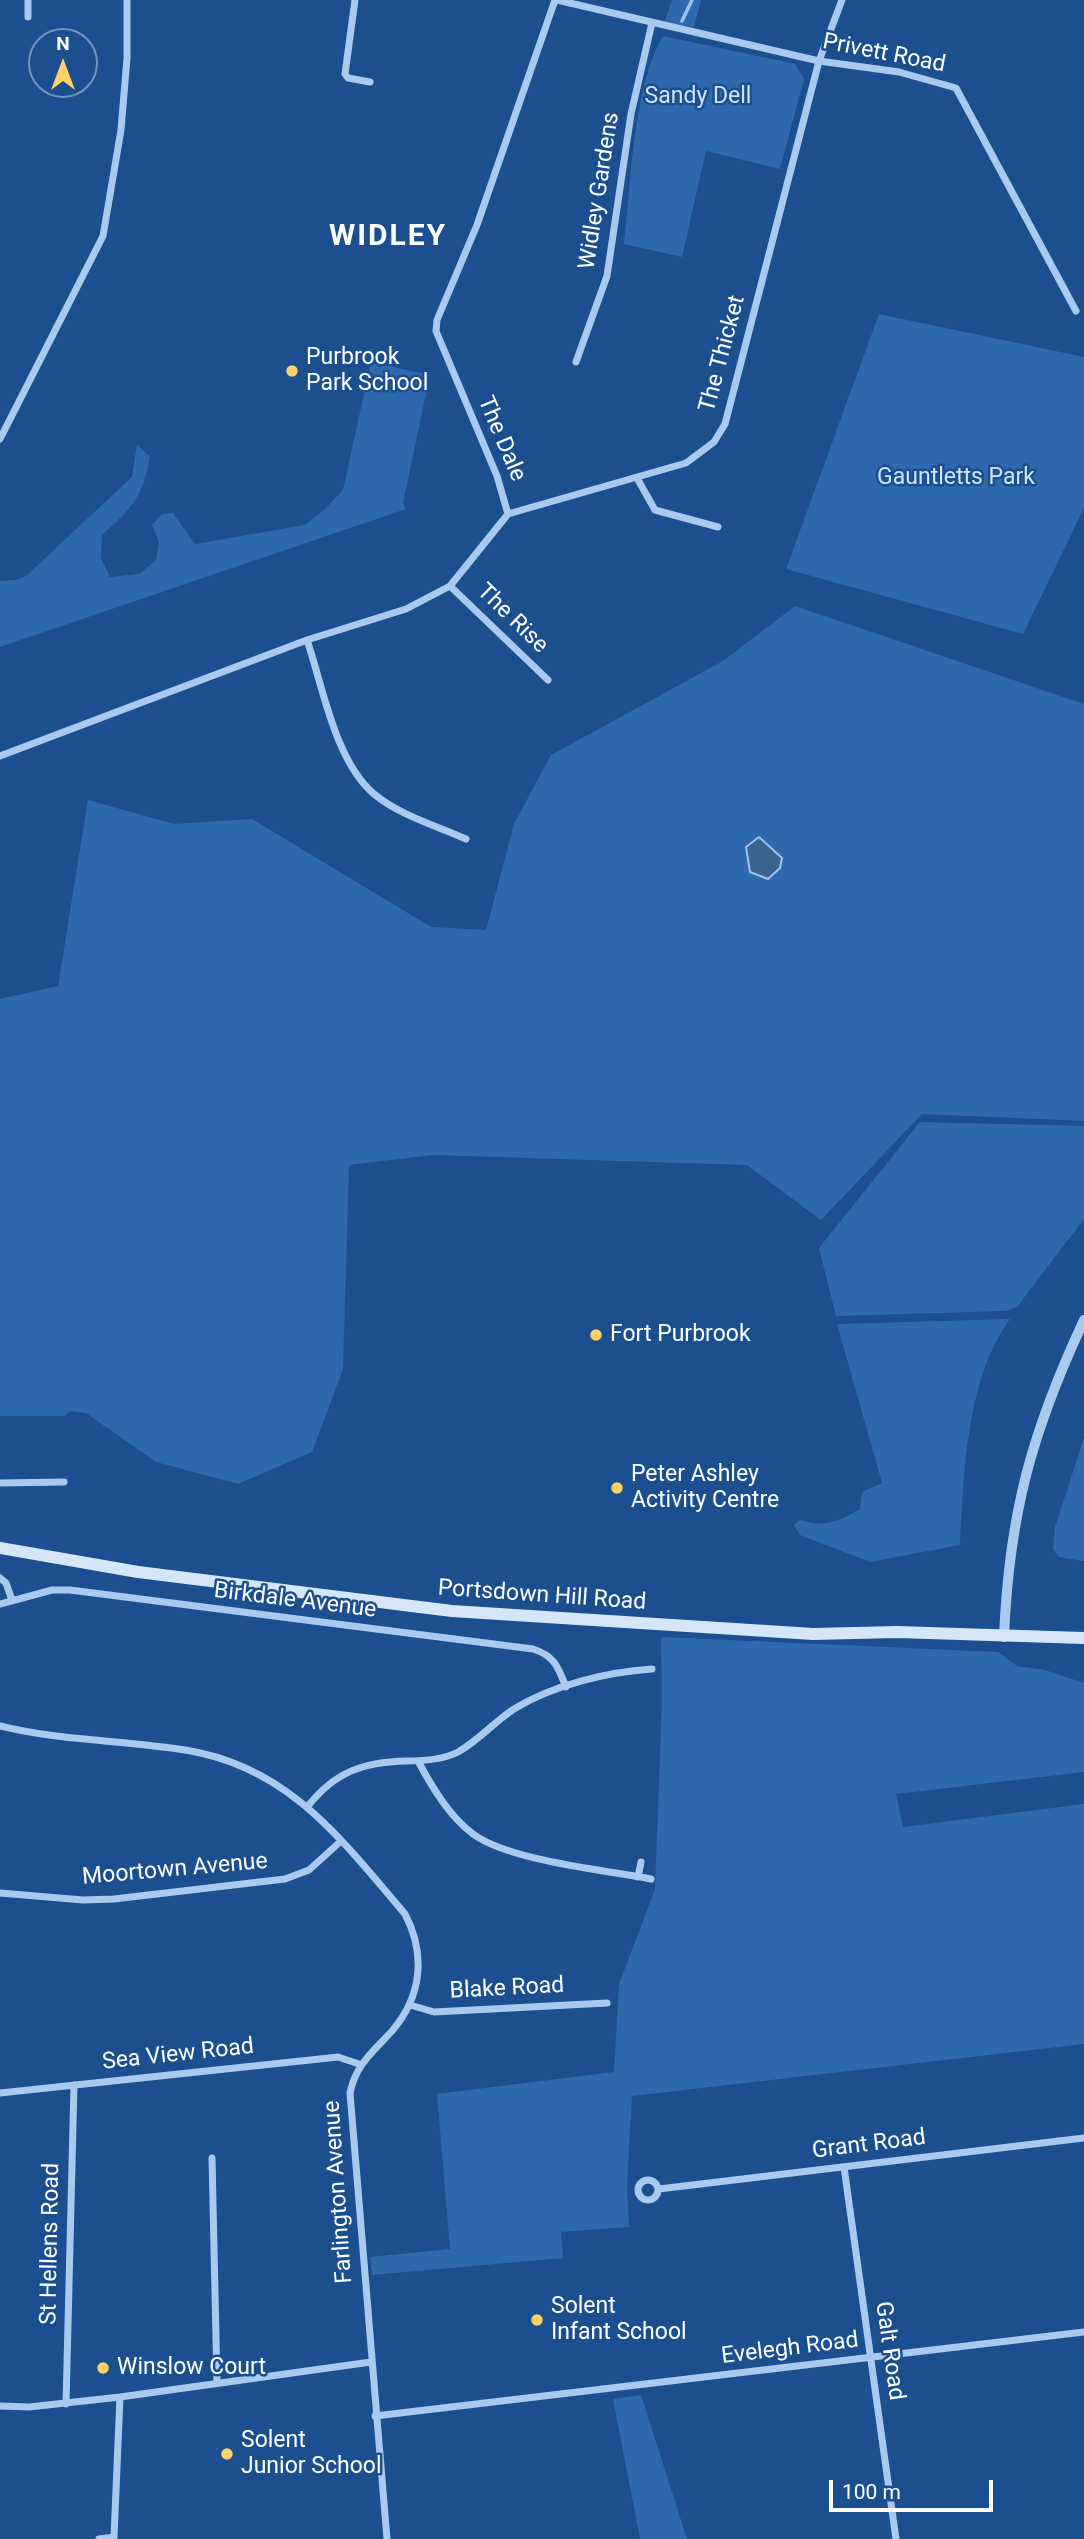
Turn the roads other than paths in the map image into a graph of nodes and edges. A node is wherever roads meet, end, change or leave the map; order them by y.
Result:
1 (28, 0) edge
2 (127, 0) edge
3 (355, 0) edge
4 (556, 0) edge
5 (842, 0) edge
6 (28, 17) dead end
7 (652, 23) junction
8 (819, 61) junction
9 (370, 82) dead end
10 (1076, 312) dead end
11 (576, 362) dead end
12 (0, 439) edge
13 (637, 478) junction
14 (508, 514) junction
15 (718, 527) dead end
16 (450, 586) junction
17 (307, 640) junction
18 (548, 680) dead end
19 (0, 756) edge
20 (466, 839) dead end
21 (1084, 1320) edge
22 (64, 1482) dead end
23 (0, 1483) edge
24 (0, 1548) edge
25 (0, 1578) edge
26 (12, 1600) junction
27 (0, 1604) edge
28 (1004, 1637) junction
29 (1084, 1638) edge
30 (652, 1669) dead end
31 (566, 1688) junction
32 (0, 1726) edge
33 (418, 1761) junction
34 (308, 1806) junction
35 (341, 1841) junction
36 (641, 1862) dead end
37 (638, 1877) junction
38 (652, 1879) dead end
39 (0, 1893) edge
40 (607, 2003) dead end
41 (410, 2005) junction
42 (359, 2064) junction
43 (74, 2085) junction
44 (0, 2093) edge
45 (1084, 2138) edge
46 (212, 2158) dead end
47 (844, 2167) junction
48 (659, 2189) dead end
49 (1084, 2332) edge
50 (870, 2359) junction
51 (371, 2362) junction
52 (217, 2383) junction
53 (120, 2398) junction
54 (66, 2404) junction
55 (0, 2406) edge
56 (375, 2416) junction
57 (99, 2539) edge
58 (387, 2539) edge
59 (896, 2539) edge

1 - 6 street
2 - 12 street
3 - 9 street
4 - 7 street, Privett Road
4 - 14 street, The Dale
5 - 8 street, The Thicket
7 - 8 street, Privett Road
7 - 11 street, Widley Gardens
8 - 10 street, Privett Road
8 - 13 street, The Thicket
13 - 14 street, The Thicket
13 - 15 street
14 - 16 street, The Dale
16 - 17 street, The Dale
16 - 18 street, The Rise
17 - 19 street, The Dale
17 - 20 street
21 - 28 street
22 - 23 street
24 - 28 main road, Portsdown Hill Road
25 - 26 street
26 - 27 street, Birkdale Avenue
26 - 31 street, Birkdale Avenue
28 - 29 main road, Portsdown Hill Road
30 - 31 street
31 - 33 street
32 - 34 street
33 - 34 street
33 - 37 street
34 - 35 street
35 - 39 street, Moortown Avenue
35 - 41 street
36 - 37 street
37 - 38 street
40 - 41 street, Blake Road
41 - 42 street
42 - 43 street, Sea View Road
42 - 51 street, Farlington Avenue
43 - 44 street, Sea View Road
43 - 54 street, St Hellens Road
45 - 47 street, Grant Road
46 - 52 street
47 - 48 street, Grant Road
47 - 50 street, Galt Road
49 - 50 street, Evelegh Road
50 - 56 street, Evelegh Road
50 - 59 street, Galt Road
51 - 52 street
51 - 56 street, Farlington Avenue
52 - 53 street
53 - 54 street
53 - 57 street
54 - 55 street
56 - 58 street, Farlington Avenue

